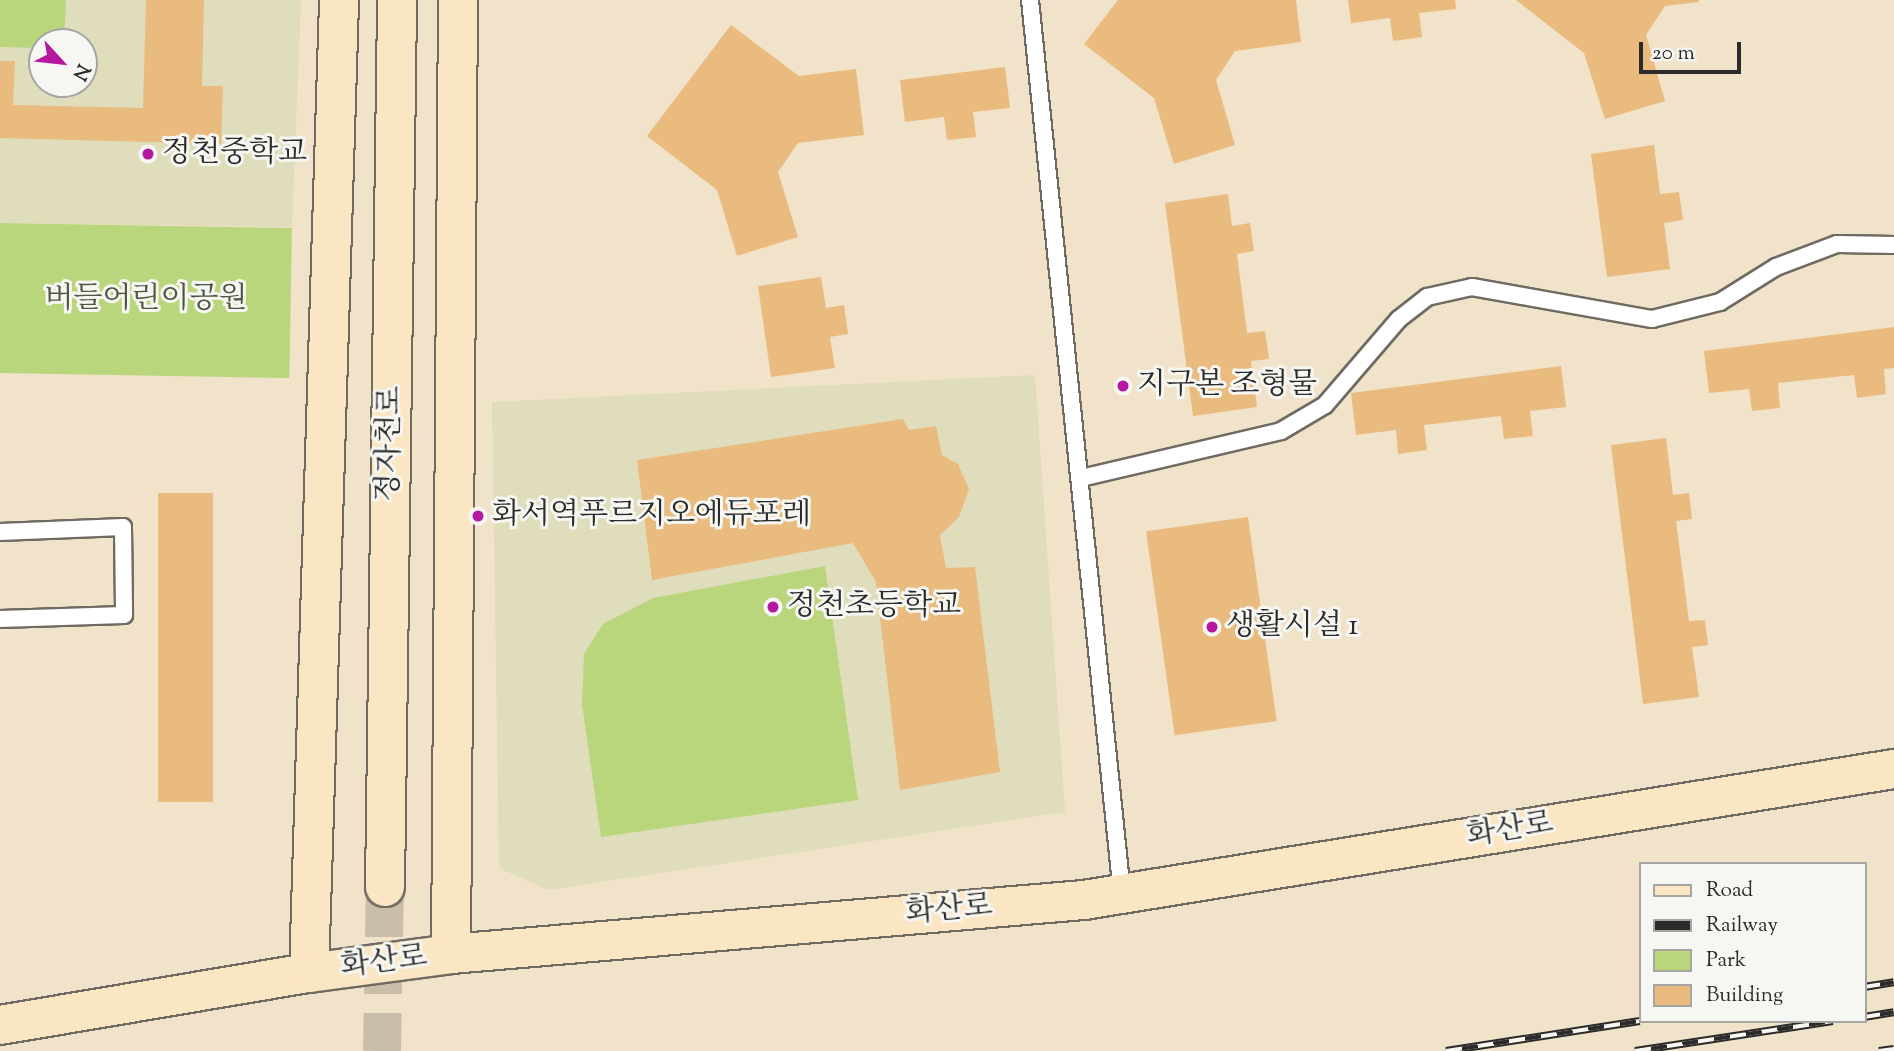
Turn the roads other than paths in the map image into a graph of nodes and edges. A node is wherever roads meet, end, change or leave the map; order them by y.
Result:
1 (339, 0) edge
2 (397, 0) edge
3 (458, 0) edge
4 (1030, 0) edge
5 (1894, 245) edge
6 (1081, 478) junction
7 (0, 532) edge
8 (0, 619) edge
9 (1894, 769) edge
10 (385, 887) tunnel mouth
11 (1122, 894) junction
12 (451, 954) junction
13 (309, 973) junction
14 (0, 1025) edge

1 - 13 street
2 - 10 street, 정자천로
3 - 12 street
4 - 6 lane
5 - 6 lane
6 - 11 lane
7 - 8 lane
9 - 11 street, 화산로
11 - 12 street, 화산로
12 - 13 street, 화산로
13 - 14 street, 화산로

